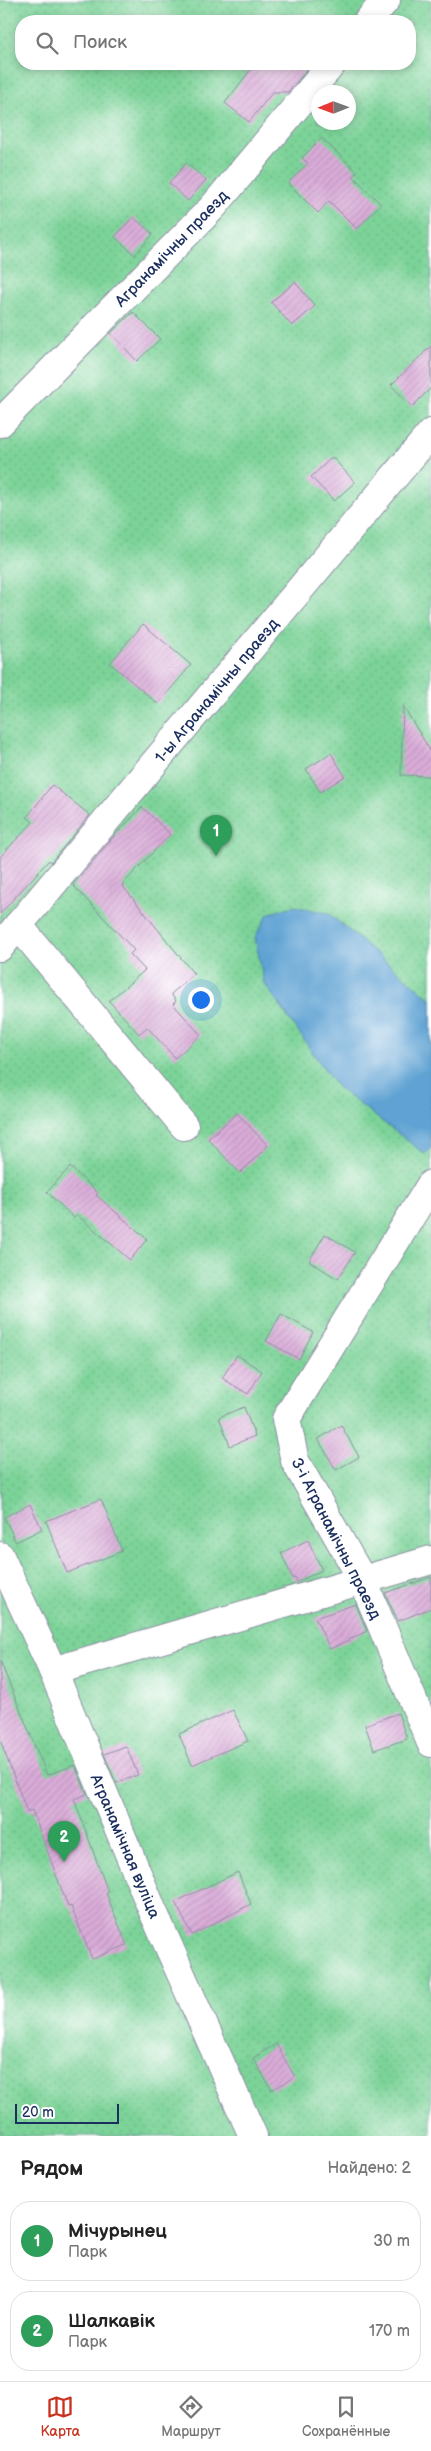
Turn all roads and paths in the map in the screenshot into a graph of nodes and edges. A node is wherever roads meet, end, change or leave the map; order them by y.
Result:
1 (386, 0) edge
2 (373, 15) edge
3 (327, 70) edge
4 (0, 424) edge
5 (431, 433) edge
6 (18, 925) junction
7 (0, 947) edge
8 (184, 1126) dead end
9 (431, 1184) edge
10 (0, 1556) edge
11 (431, 1560) edge
12 (363, 1581) junction
13 (53, 1671) junction
14 (431, 1743) edge
15 (253, 2136) edge

1 - 2 lane
3 - 4 lane, Агранамічны праезд
5 - 6 lane, 1-ы Агранамічны праезд
6 - 7 lane, 1-ы Агранамічны праезд
6 - 8 lane
9 - 12 lane, 3-і Агранамічны праезд
10 - 13 lane, Агранамічная вуліца
11 - 12 lane
12 - 13 lane
12 - 14 lane, 3-і Агранамічны праезд
13 - 15 lane, Агранамічная вуліца

